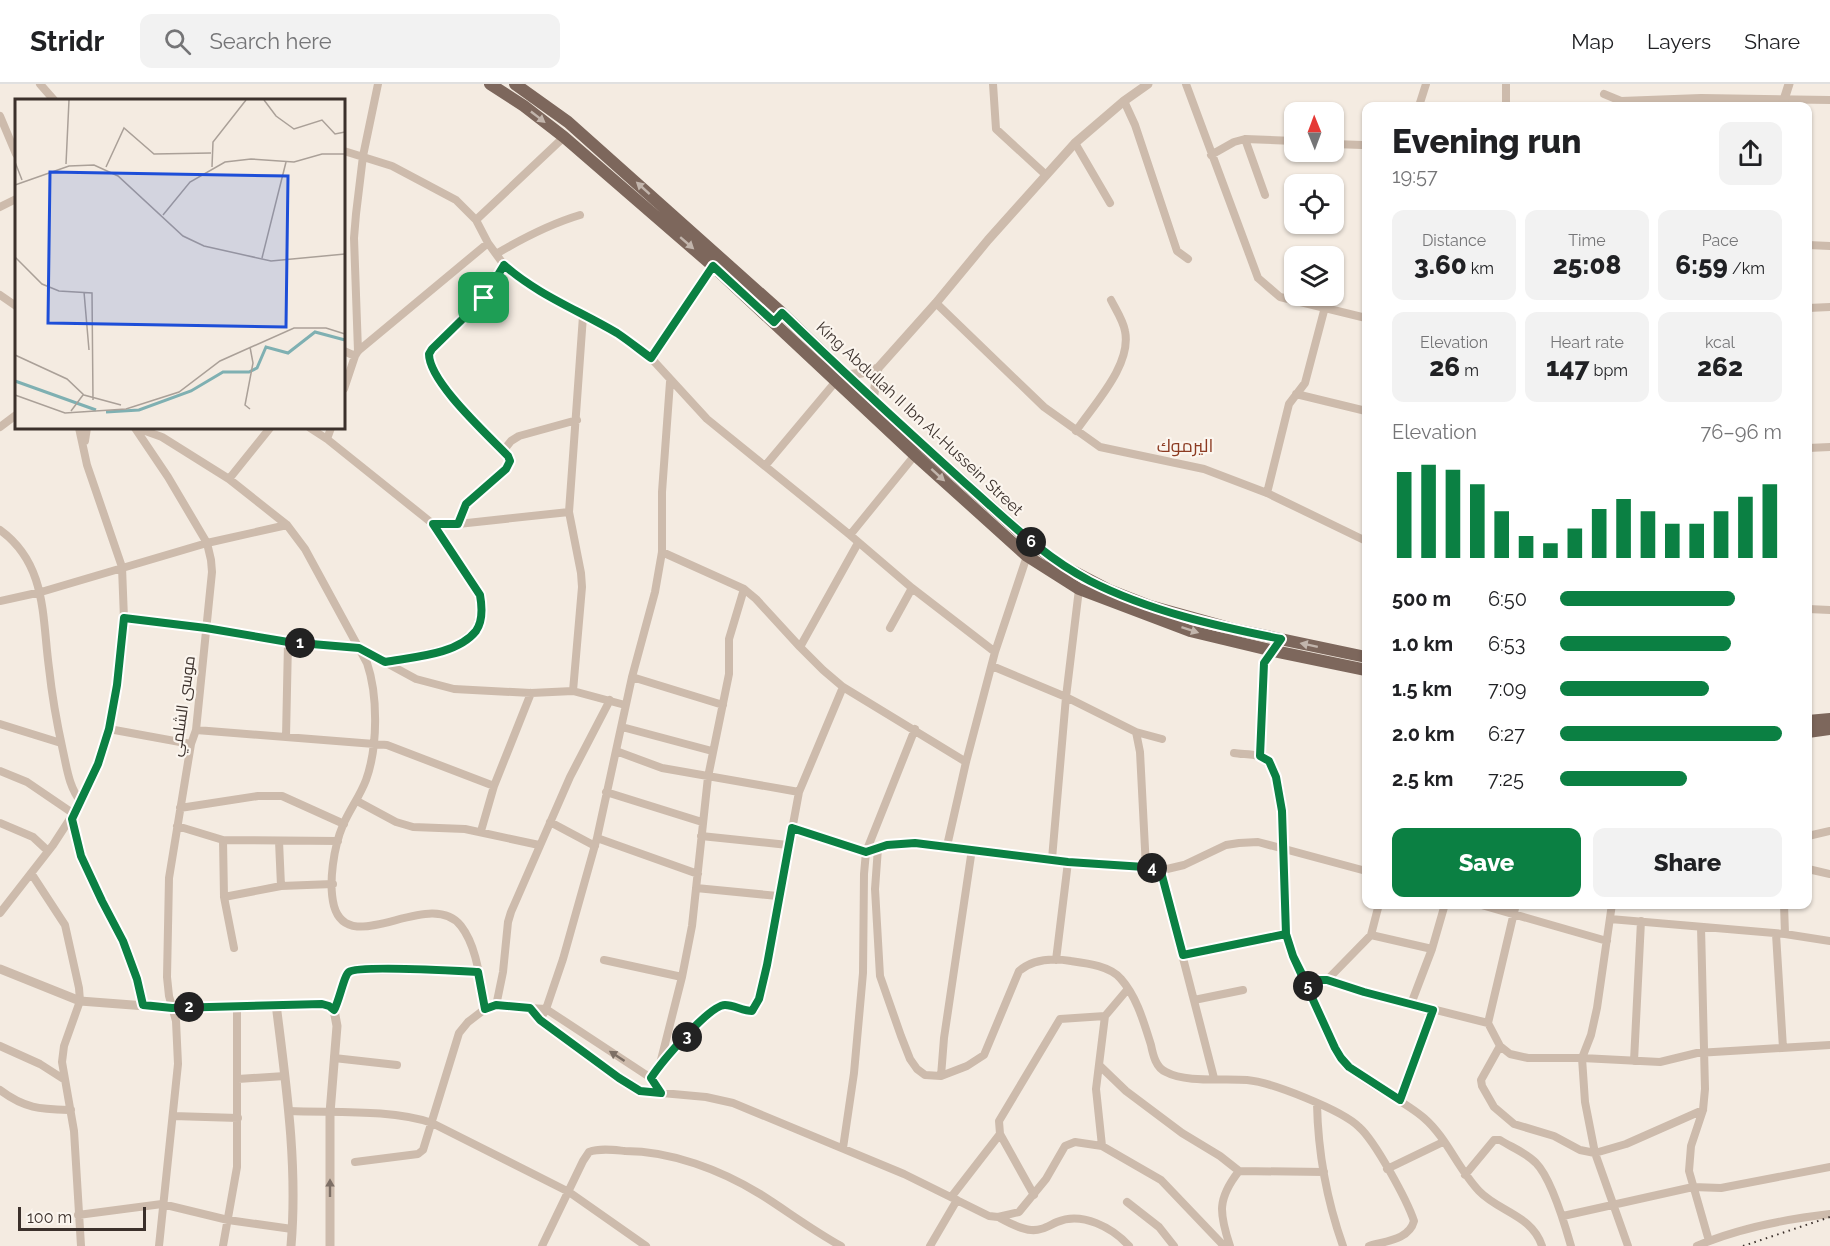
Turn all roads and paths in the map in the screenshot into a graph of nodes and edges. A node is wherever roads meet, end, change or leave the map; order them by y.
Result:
1 (40, 84) edge
2 (378, 84) edge
3 (490, 84) edge
4 (515, 84) edge
5 (993, 84) edge
6 (1148, 84) edge
7 (1186, 84) edge
8 (1426, 84) edge
9 (1506, 84) edge
10 (1789, 84) edge
11 (1604, 94) dead end
12 (53, 99) edge
13 (1830, 100) edge
14 (1125, 101) junction
15 (1420, 102) edge
16 (1506, 102) edge
17 (1784, 102) edge
18 (0, 116) edge
19 (564, 137) junction
20 (1245, 139) junction
21 (1284, 141) edge
22 (1075, 143) junction
23 (1344, 145) edge
24 (1362, 146) dead end
25 (345, 151) edge
26 (15, 152) edge
27 (1211, 155) junction
28 (363, 156) junction
29 (612, 161) junction
30 (604, 171) junction
31 (1046, 175) junction
32 (1265, 195) dead end
33 (15, 200) edge
34 (1110, 203) dead end
35 (0, 207) edge
36 (580, 215) dead end
37 (476, 220) junction
38 (488, 243) junction
39 (1812, 245) edge
40 (1830, 246) edge
41 (496, 254) junction
42 (1188, 259) dead end
43 (504, 265) junction
44 (713, 266) junction
45 (0, 294) edge
46 (1112, 300) dead end
47 (936, 303) junction
48 (15, 305) edge
49 (1325, 307) junction
50 (1830, 307) edge
51 (1812, 308) edge
52 (584, 316) junction
53 (778, 317) junction
54 (1362, 317) edge
55 (345, 351) edge
56 (356, 353) junction
57 (651, 358) junction
58 (878, 368) junction
59 (841, 378) junction
60 (670, 382) junction
61 (345, 386) edge
62 (1296, 394) junction
63 (873, 400) junction
64 (1362, 410) edge
65 (15, 416) edge
66 (577, 420) junction
67 (1, 425) edge
68 (79, 429) edge
69 (87, 429) edge
70 (137, 429) edge
71 (139, 429) edge
72 (269, 429) edge
73 (311, 429) edge
74 (331, 429) edge
75 (1076, 431) junction
76 (327, 439) junction
77 (1830, 447) edge
78 (1812, 448) edge
79 (84, 449) junction
80 (503, 451) junction
81 (915, 455) junction
82 (765, 466) junction
83 (229, 479) junction
84 (1267, 493) junction
85 (568, 512) junction
86 (433, 524) junction
87 (458, 524) junction
88 (287, 525) junction
89 (0, 530) edge
90 (850, 535) junction
91 (1362, 539) edge
92 (207, 543) junction
93 (858, 543) junction
94 (662, 552) junction
95 (1027, 556) junction
96 (122, 567) junction
97 (912, 588) junction
98 (744, 589) junction
99 (1078, 589) junction
100 (41, 592) junction
101 (0, 601) edge
102 (1812, 609) edge
103 (1830, 610) edge
104 (124, 618) junction
105 (206, 628) junction
106 (890, 628) dead end
107 (1281, 639) junction
108 (288, 642) junction
109 (800, 647) junction
110 (359, 648) junction
111 (1274, 651) junction
112 (995, 652) junction
113 (1362, 656) edge
114 (385, 662) junction
115 (992, 666) junction
116 (1362, 669) edge
117 (632, 677) junction
118 (843, 687) junction
119 (573, 691) junction
120 (531, 693) junction
121 (1066, 697) junction
122 (610, 700) junction
123 (625, 705) junction
124 (723, 705) junction
125 (1830, 719) edge
126 (1812, 721) edge
127 (0, 724) edge
128 (622, 727) junction
129 (109, 729) junction
130 (915, 729) junction
131 (1830, 729) edge
132 (196, 730) junction
133 (1812, 731) edge
134 (1136, 732) junction
135 (286, 737) junction
136 (1162, 739) dead end
137 (61, 743) junction
138 (192, 744) junction
139 (375, 744) junction
140 (616, 751) junction
141 (712, 751) junction
142 (1234, 753) dead end
143 (1260, 756) junction
144 (966, 762) junction
145 (0, 771) edge
146 (708, 777) junction
147 (494, 786) junction
148 (606, 792) junction
149 (799, 792) junction
150 (357, 801) junction
151 (81, 802) junction
152 (180, 808) junction
153 (73, 816) junction
154 (550, 822) junction
155 (702, 822) junction
156 (0, 823) edge
157 (344, 824) junction
158 (177, 826) junction
159 (792, 828) junction
160 (481, 831) junction
161 (1830, 831) edge
162 (1812, 835) edge
163 (701, 836) junction
164 (223, 840) junction
165 (279, 841) junction
166 (338, 841) junction
167 (596, 842) junction
168 (788, 844) junction
169 (539, 845) junction
170 (947, 846) junction
171 (878, 848) junction
172 (972, 849) junction
173 (1283, 849) junction
174 (48, 851) junction
175 (866, 852) junction
176 (1052, 859) junction
177 (1068, 862) junction
178 (1146, 868) junction
179 (1160, 868) junction
180 (1362, 870) edge
181 (1812, 870) edge
182 (31, 873) junction
183 (698, 874) junction
184 (1830, 874) edge
185 (333, 884) junction
186 (281, 886) junction
187 (696, 888) junction
188 (778, 896) junction
189 (224, 897) junction
190 (1378, 909) edge
191 (1444, 909) edge
192 (1494, 909) edge
193 (1515, 909) edge
194 (1611, 909) edge
195 (1784, 909) edge
196 (0, 913) edge
197 (1514, 915) junction
198 (1610, 919) junction
199 (1641, 921) junction
200 (1701, 927) junction
201 (1286, 934) junction
202 (1776, 934) junction
203 (1785, 934) junction
204 (1371, 935) junction
205 (1607, 941) junction
206 (1830, 941) edge
207 (234, 948) dead end
208 (1432, 949) junction
209 (1183, 955) junction
210 (604, 960) dead end
211 (1056, 960) junction
212 (0, 969) edge
213 (478, 972) junction
214 (682, 976) junction
215 (1305, 980) junction
216 (1327, 980) junction
217 (1127, 990) junction
218 (1243, 990) dead end
219 (1194, 1000) junction
220 (80, 1001) junction
221 (276, 1004) junction
222 (1411, 1004) junction
223 (143, 1005) junction
224 (237, 1005) junction
225 (496, 1005) junction
226 (172, 1008) junction
227 (530, 1008) junction
228 (485, 1009) junction
229 (546, 1009) junction
230 (334, 1010) junction
231 (1433, 1010) junction
232 (1105, 1016) junction
233 (540, 1020) junction
234 (1488, 1023) junction
235 (1830, 1045) edge
236 (0, 1046) edge
237 (1500, 1046) junction
238 (1783, 1048) junction
239 (1706, 1053) junction
240 (334, 1058) junction
241 (1582, 1058) junction
242 (1634, 1061) junction
243 (660, 1064) junction
244 (397, 1065) dead end
245 (1100, 1066) junction
246 (285, 1076) junction
247 (941, 1076) junction
248 (651, 1078) junction
249 (1214, 1078) junction
250 (238, 1079) junction
251 (65, 1080) junction
252 (0, 1090) edge
253 (661, 1093) junction
254 (1400, 1100) junction
255 (1317, 1104) junction
256 (71, 1110) junction
257 (1703, 1110) junction
258 (289, 1111) junction
259 (330, 1113) junction
260 (173, 1116) junction
261 (238, 1118) junction
262 (432, 1123) junction
263 (1000, 1134) junction
264 (1443, 1142) junction
265 (1102, 1146) junction
266 (843, 1148) junction
267 (1595, 1153) junction
268 (355, 1162) dead end
269 (1830, 1167) edge
270 (1387, 1169) junction
271 (1239, 1171) junction
272 (1324, 1172) junction
273 (1465, 1175) junction
274 (1693, 1188) junction
275 (569, 1192) junction
276 (1034, 1195) junction
277 (954, 1198) junction
278 (1127, 1202) dead end
279 (162, 1204) junction
280 (1613, 1206) junction
281 (1830, 1214) edge
282 (78, 1215) junction
283 (1563, 1216) junction
284 (998, 1218) junction
285 (228, 1220) junction
286 (292, 1228) junction
287 (1709, 1241) junction
288 (1220, 1245) edge
289 (81, 1246) edge
290 (159, 1246) edge
291 (223, 1246) edge
292 (291, 1246) edge
293 (330, 1246) edge
294 (542, 1246) edge
295 (646, 1246) edge
296 (841, 1246) edge
297 (930, 1246) edge
298 (1129, 1246) edge
299 (1174, 1246) edge
300 (1230, 1246) edge
301 (1343, 1246) edge
302 (1369, 1246) edge
303 (1542, 1246) edge
304 (1571, 1246) edge
305 (1628, 1246) edge
306 (1697, 1246) edge

1 - 12 street
2 - 28 street
3 -> 19 main road, King Abdullah II Ibn Al-Hussein Street
4 - 29 main road, King Abdullah II Ibn Al-Hussein Street
5 - 31 street
6 - 14 street
7 - 27 street
8 - 15 street
9 - 16 street
10 - 17 street
11 - 17 street
13 - 17 street
14 - 22 street
14 - 42 street
18 - 26 street
19 - 30 main road, King Abdullah II Ibn Al-Hussein Street
19 - 37 street
20 - 21 street
20 - 27 street
20 - 32 street
22 - 31 street
22 - 34 street
23 - 24 street
25 - 28 street
27 - 49 street
28 - 37 street
28 - 56 street
29 - 30 main road
53 -> 29 main road, King Abdullah II Ibn Al-Hussein Street
30 -> 44 main road, King Abdullah II Ibn Al-Hussein Street
31 - 47 street
33 - 35 street
36 - 41 street
37 - 38 street
38 - 41 street
38 - 56 street
39 - 40 street
41 - 43 street
43 - 52 street
43 - 80 street
44 - 53 main road, King Abdullah II Ibn Al-Hussein Street
44 - 57 street
45 - 48 street
46 - 75 street
47 - 58 street
47 - 75 street
49 - 54 street
49 - 62 street
50 - 51 street
52 - 57 street
52 - 66 street
53 - 59 main road, King Abdullah II Ibn Al-Hussein Street
55 - 56 street
56 - 61 street
57 - 60 street
58 - 59 street
58 - 63 street
59 - 63 main road, King Abdullah II Ibn Al-Hussein Street
59 - 81 main road, King Abdullah II Ibn Al-Hussein Street
59 - 82 street
60 - 82 street
60 - 94 street
62 - 64 street
62 - 84 street
63 - 107 main road, King Abdullah II Ibn Al-Hussein Street
65 - 67 street
66 - 80 street
66 - 85 street
68 - 79 street
69 - 79 street
70 - 92 street, موسى الشلمي
71 - 83 street
72 - 83 street
73 - 76 street
74 - 76 street
75 - 84 street
76 - 86 street
77 - 78 street
79 - 96 street
80 - 87 street
81 - 90 street
81 -> 95 main road, King Abdullah II Ibn Al-Hussein Street
82 - 90 street
83 - 88 street
84 - 91 street
85 - 87 street
85 - 119 street
86 - 87 street
86 - 114 street
88 - 92 street
88 - 110 street
89 - 100 street
90 - 93 street
92 - 96 street
92 - 105 street, موسى الشلمي
93 - 97 street
93 - 109 street
94 - 98 street
94 - 117 street
95 - 99 main road, King Abdullah II Ibn Al-Hussein Street
95 - 112 street
96 - 100 street
96 - 104 street
97 - 106 street
97 - 112 street
98 - 109 street
98 - 124 street
99 -> 111 main road, King Abdullah II Ibn Al-Hussein Street
99 - 121 street
100 - 101 street
100 - 137 street
102 - 103 street
104 - 105 street
104 - 129 street
105 - 108 street
105 - 132 street, موسى الشلمي
107 - 111 street
113 -> 107 main road, King Abdullah II Ibn Al-Hussein Street
108 - 110 street
108 - 135 street
109 - 118 street
110 - 114 street
110 - 139 street
111 - 116 main road, King Abdullah II Ibn Al-Hussein Street
111 - 143 street
112 - 115 street
114 - 120 street
115 - 121 street
115 - 144 street
117 - 123 street
117 - 124 street
118 - 130 street
118 - 149 street
119 - 120 street
119 - 122 street
120 - 147 street
121 - 134 street
121 - 176 street
122 - 123 street
122 - 154 street
123 - 128 street
124 - 141 street
125 - 126 main road
127 - 137 street
128 - 140 street
128 - 141 street
129 - 138 street
129 - 151 street
130 - 144 street
130 - 175 street
131 - 133 main road
132 - 135 street
132 - 138 street, موسى الشلمي
134 - 136 street
134 - 178 street
135 - 139 street
137 - 151 street
138 - 152 street, موسى الشلمي
139 - 147 street
139 - 150 street
140 - 146 street
140 - 148 street
141 - 146 street
142 - 143 street
143 - 173 street
144 - 170 street
145 - 153 street
146 - 149 street
146 - 155 street
147 - 160 street
148 - 155 street
148 - 167 street
149 - 159 street
150 - 157 street
150 - 160 street
151 - 153 street
152 - 157 street
152 - 158 street, موسى الشلمي
153 - 174 street
153 - 223 street
154 - 167 street
154 - 169 street
155 - 163 street
156 - 174 street
157 - 166 street
158 - 164 street
158 - 226 street, موسى الشلمي
159 - 168 street
159 - 175 street
160 - 169 street
161 - 162 street
163 - 168 street
163 - 183 street
164 - 165 street
164 - 189 street
165 - 166 street
165 - 186 street
166 - 185 street
167 - 183 street
167 - 229 street
168 - 188 street
169 - 225 street
170 - 171 street
170 - 172 street
171 - 175 street
171 - 247 street
172 - 176 street
172 - 247 street
173 - 179 street
173 - 180 street
173 - 201 street
174 - 182 street
175 - 266 street
176 - 177 street
177 - 178 street
177 - 211 street
178 - 179 street
179 - 209 street
181 - 184 street
182 - 196 street
182 - 220 street
183 - 187 street
185 - 186 street
185 - 213 street
186 - 189 street
187 - 188 street
187 - 214 street
188 - 243 street
189 - 207 street
190 - 204 street
191 - 208 street
192 - 197 street
193 - 197 street
194 - 198 street
195 - 203 street
197 - 205 street
197 - 234 street
198 - 199 street
198 - 205 street
199 - 200 street
199 - 242 street
200 - 202 street
200 - 239 street
201 - 209 street
201 - 215 street
202 - 203 street
202 - 238 street
203 - 206 street
204 - 208 street
204 - 216 street
205 - 241 street
208 - 222 street
209 - 219 street
210 - 214 street
211 - 217 street
211 - 247 street
212 - 220 street
213 - 228 street
213 - 230 street
214 - 243 street
215 - 216 street
215 - 254 street
216 - 222 street
217 - 232 street
217 - 249 street
218 - 219 street
219 - 249 street
220 - 223 street
220 - 251 street
221 - 224 street
221 - 230 street
221 - 246 street
222 - 231 street
223 - 226 street
224 - 226 street
224 - 250 street
225 - 227 street
225 - 228 street
226 - 260 street, موسى الشلمي
227 - 229 street
227 - 233 street
228 - 262 street
229 - 233 street
248 -> 229 street
230 - 240 street
231 - 234 street
231 - 254 street
232 - 245 street
232 - 263 street
233 - 253 street
234 - 237 street
235 - 238 street
236 - 251 street
237 - 241 street
237 - 267 street
238 - 239 street
239 - 242 street
239 - 257 street
240 - 244 street
240 - 259 street
241 - 242 street
241 - 267 street
243 - 248 street
245 - 265 street
245 - 271 street
246 - 250 street
246 - 258 street
248 - 253 street
249 - 255 street
250 - 261 street
251 - 256 street
252 - 256 street
253 - 266 street
254 - 264 street
255 - 270 street
255 - 272 street
256 - 282 street
257 - 267 street
257 - 274 street
258 - 259 street
258 - 286 street
259 - 262 street
293 -> 259 street
260 - 261 street
260 - 279 street, موسى الشلمي
261 - 285 street
262 - 268 street
262 - 275 street
263 - 276 street
263 - 277 street
264 - 270 street
264 - 273 street
265 - 276 street
265 - 288 street
266 - 277 street
267 - 280 street
269 - 274 street
270 - 302 street
271 - 272 street
271 - 300 street
272 - 301 street
273 - 283 street
273 - 303 street
274 - 280 street
274 - 287 street
275 - 294 street
275 - 295 street
275 - 296 street
276 - 284 street
277 - 284 street
277 - 297 street
278 - 299 street
279 - 282 street
279 - 285 street
279 - 290 street, موسى الشلمي
280 - 283 street
280 - 305 street
281 - 287 street
282 - 289 street
283 - 304 street
284 - 298 street
285 - 286 street
285 - 291 street
286 - 292 street
287 - 306 street

